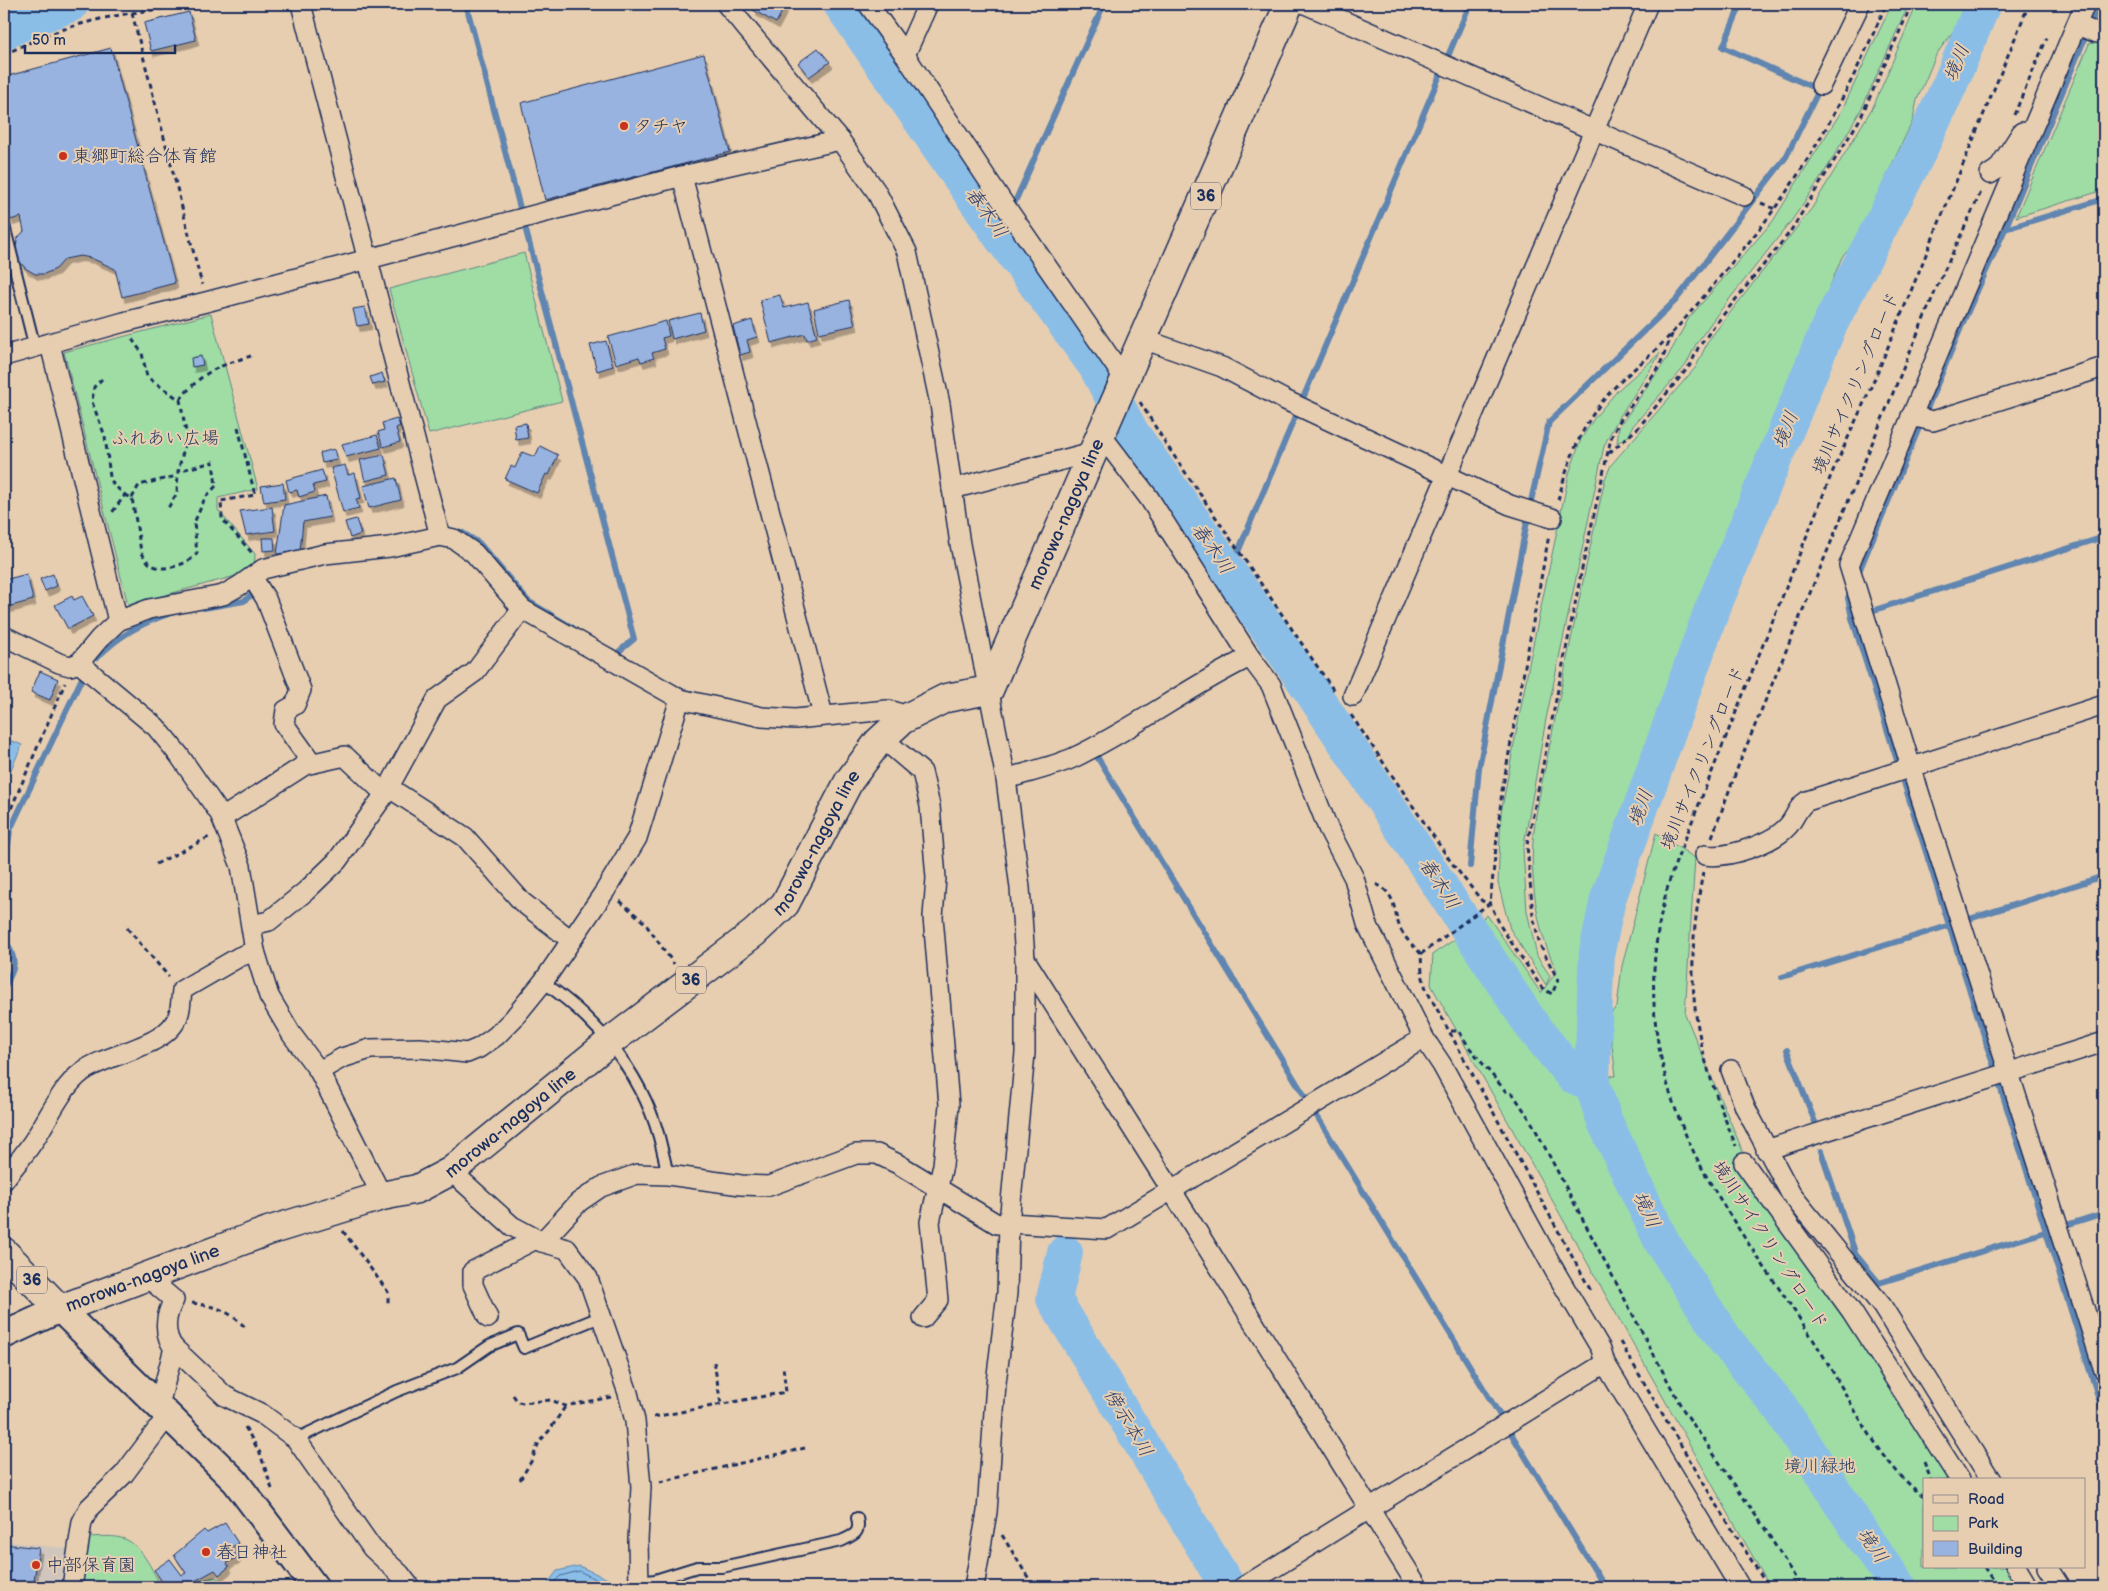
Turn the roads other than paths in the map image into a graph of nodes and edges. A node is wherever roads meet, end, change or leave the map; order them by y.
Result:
1 (301, 4) edge
2 (726, 4) edge
3 (868, 4) edge
4 (928, 4) edge
5 (1290, 4) edge
6 (1305, 4) edge
7 (1648, 4) edge
8 (1860, 4) edge
9 (2085, 4) edge
10 (2077, 25) junction
11 (2104, 31) edge
12 (905, 55) junction
13 (1821, 84) dead end
14 (2041, 109) junction
15 (1596, 129) junction
16 (840, 140) junction
17 (1990, 174) dead end
18 (682, 176) junction
19 (1744, 196) dead end
20 (4, 225) edge
21 (367, 259) junction
22 (1143, 339) junction
23 (42, 346) junction
24 (4, 356) edge
25 (2104, 367) edge
26 (1124, 385) junction
27 (1911, 416) junction
28 (1100, 440) junction
29 (1447, 475) junction
30 (952, 490) junction
31 (1552, 518) road end
32 (440, 536) junction
33 (258, 573) junction
34 (522, 609) junction
35 (118, 621) junction
36 (4, 636) edge
37 (1250, 657) junction
38 (75, 664) junction
39 (989, 690) junction
40 (1353, 696) dead end
41 (680, 699) junction
42 (2104, 706) edge
43 (823, 715) junction
44 (902, 720) junction
45 (882, 738) junction
46 (312, 763) junction
47 (1911, 768) junction
48 (1006, 779) junction
49 (386, 791) junction
50 (224, 823) junction
51 (1705, 855) dead end
52 (252, 925) junction
53 (571, 940) junction
54 (255, 951) junction
55 (1025, 959) junction
56 (543, 982) junction
57 (1424, 1038) junction
58 (610, 1042) junction
59 (2104, 1042) edge
60 (1731, 1070) dead end
61 (319, 1071) junction
62 (2008, 1072) junction
63 (1766, 1150) junction
64 (1744, 1163) dead end
65 (451, 1171) junction
66 (667, 1175) junction
67 (4, 1180) edge
68 (937, 1189) junction
69 (1172, 1191) junction
70 (382, 1196) junction
71 (1009, 1223) junction
72 (539, 1240) junction
73 (4, 1252) edge
74 (147, 1278) junction
75 (60, 1309) junction
76 (600, 1317) junction
77 (488, 1318) dead end
78 (923, 1318) dead end
79 (4, 1334) edge
80 (174, 1348) junction
81 (1605, 1363) junction
82 (2104, 1370) edge
83 (164, 1409) junction
84 (296, 1439) junction
85 (1959, 1478) edge
86 (1990, 1478) edge
87 (1370, 1510) junction
88 (857, 1518) dead end
89 (2017, 1568) edge
90 (2048, 1568) edge
91 (639, 1585) edge
92 (72, 1587) edge
93 (315, 1587) edge
94 (410, 1587) edge
95 (974, 1587) edge
96 (1243, 1587) edge
97 (1418, 1587) edge
98 (1740, 1587) edge
99 (2028, 1587) edge
100 (2060, 1587) edge

1 - 21 street
2 - 16 street
3 - 12 street
4 - 12 street
5 - 22 main road, morowa-nagoya line / 36
6 - 15 street
7 - 15 street
8 - 13 street
9 - 10 street
10 - 11 street
10 - 14 street
12 - 26 street
14 - 17 street
14 - 27 street
15 - 19 street
15 - 29 street
16 - 18 street
16 - 30 street
18 - 21 street
18 - 43 street
20 - 23 lane
21 - 23 street
21 - 32 street
22 - 26 main road, morowa-nagoya line / 36
22 - 29 street
23 - 24 street
23 - 35 street
25 - 27 street
26 - 28 main road, morowa-nagoya line / 36
27 - 47 street
28 - 30 street
28 - 37 street
28 - 39 main road, morowa-nagoya line / 36
29 - 31 street
29 - 40 street
30 - 39 street
32 - 33 street
32 - 34 street
33 - 35 street
33 - 46 street
34 - 41 street
34 - 49 street
35 - 38 street
36 - 38 street
37 - 48 street
37 - 57 street
38 - 50 street
39 - 44 main road, morowa-nagoya line / 36
39 - 48 street
41 - 43 street
41 - 53 street
42 - 47 street
43 - 44 street
44 - 45 main road, morowa-nagoya line / 36
45 - 58 main road, morowa-nagoya line / 36
45 - 68 street
46 - 49 street
46 - 50 street
47 - 51 street
47 - 62 street
48 - 55 street
49 - 52 street
49 - 53 street
50 - 52 street
52 - 54 street
53 - 56 street
54 - 61 street
54 - 67 street
55 - 69 street
55 - 71 street
56 - 58 lane
56 - 61 street
57 - 69 street
57 - 81 street
58 - 65 main road, morowa-nagoya line / 36
58 - 66 lane
59 - 62 street
60 - 63 street
61 - 70 street
62 - 63 street
62 - 82 street
63 - 86 street
64 - 85 street
65 - 70 main road, morowa-nagoya line / 36
65 - 72 street
66 - 68 street
66 - 72 street
68 - 71 street
68 - 78 street
69 - 71 street
69 - 87 street
70 - 74 main road, morowa-nagoya line / 36
71 - 95 street
72 - 76 street
72 - 77 street
73 - 75 main road, morowa-nagoya line / 36
74 - 75 main road, morowa-nagoya line / 36
74 - 80 street
75 - 79 street
75 - 83 street
76 - 84 lane
76 - 91 street
80 - 83 street
80 - 84 street
81 - 87 street
81 - 98 street
83 - 92 street
83 - 93 street
84 - 94 street
87 - 96 street
87 - 97 street
88 - 91 lane
89 - 99 street
90 - 100 street

